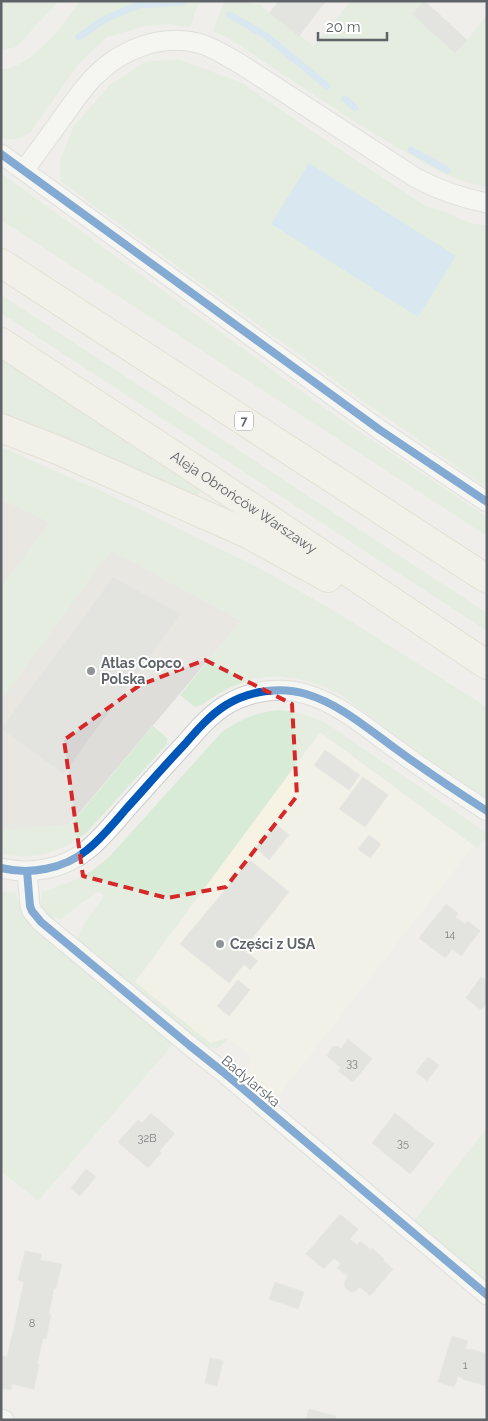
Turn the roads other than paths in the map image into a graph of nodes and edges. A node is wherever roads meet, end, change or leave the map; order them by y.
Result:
1 (1, 154) edge
2 (24, 170) junction
3 (487, 203) edge
4 (1, 262) edge
5 (1, 342) edge
6 (1, 428) edge
7 (487, 502) edge
8 (487, 579) edge
9 (481, 662) edge
10 (487, 811) edge
11 (1, 868) edge
12 (27, 871) junction
13 (487, 1295) edge

1 - 2 street
2 - 3 street
2 - 7 street
4 - 8 main road, 7
5 - 9 main road, Aleja Obrońców Warszawy
6 - 9 main road
10 - 12 street
11 - 12 street
12 - 13 street, Badylarska

